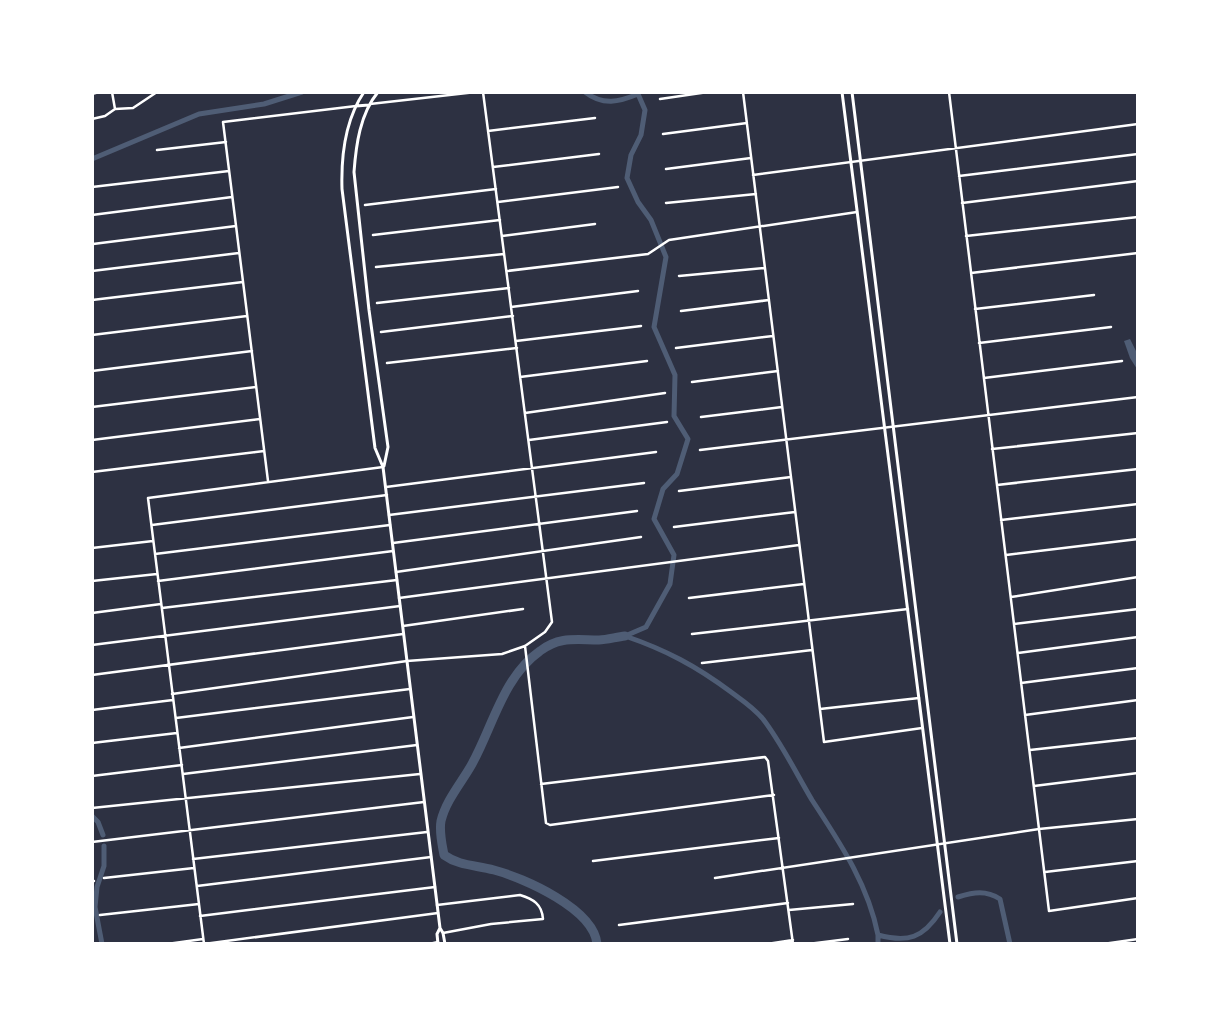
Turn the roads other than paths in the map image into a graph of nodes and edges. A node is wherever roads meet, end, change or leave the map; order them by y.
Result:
1 (99, 92) edge
2 (112, 92) edge
3 (157, 92) edge
4 (364, 92) edge
5 (378, 92) edge
6 (476, 92) edge
7 (483, 92) edge
8 (708, 92) edge
9 (743, 92) edge
10 (842, 92) edge
11 (852, 92) edge
12 (948, 92) edge
13 (92, 94) edge
14 (660, 98) dead end
15 (369, 105) junction
16 (356, 106) junction
17 (115, 109) junction
18 (596, 118) dead end
19 (92, 119) edge
20 (747, 123) junction
21 (1138, 124) edge
22 (488, 131) junction
23 (664, 134) dead end
24 (226, 142) junction
25 (955, 149) junction
26 (157, 150) dead end
27 (599, 154) dead end
28 (1138, 154) edge
29 (751, 158) junction
30 (850, 162) junction
31 (860, 162) junction
32 (493, 167) junction
33 (666, 169) dead end
34 (229, 171) junction
35 (753, 174) junction
36 (959, 176) junction
37 (1138, 181) edge
38 (92, 187) edge
39 (496, 188) junction
40 (618, 188) dead end
41 (756, 194) junction
42 (232, 197) junction
43 (498, 202) junction
44 (962, 203) junction
45 (666, 204) dead end
46 (365, 205) dead end
47 (857, 212) junction
48 (92, 215) edge
49 (1138, 217) edge
50 (500, 220) junction
51 (595, 224) dead end
52 (236, 226) junction
53 (760, 226) junction
54 (373, 235) dead end
55 (502, 236) junction
56 (966, 236) junction
57 (93, 244) edge
58 (240, 253) junction
59 (1138, 253) edge
60 (504, 254) junction
61 (376, 267) dead end
62 (765, 268) junction
63 (92, 271) edge
64 (507, 271) junction
65 (971, 273) junction
66 (679, 276) dead end
67 (243, 282) junction
68 (509, 288) junction
69 (638, 291) dead end
70 (1094, 295) dead end
71 (92, 300) edge
72 (769, 300) junction
73 (378, 304) dead end
74 (511, 307) junction
75 (975, 309) junction
76 (681, 311) dead end
77 (247, 316) junction
78 (512, 316) junction
79 (641, 326) dead end
80 (1112, 327) dead end
81 (381, 332) dead end
82 (92, 336) edge
83 (773, 336) junction
84 (516, 341) junction
85 (979, 343) junction
86 (517, 348) junction
87 (676, 348) dead end
88 (252, 351) junction
89 (647, 361) dead end
90 (1122, 361) dead end
91 (387, 363) dead end
92 (778, 371) junction
93 (92, 372) edge
94 (520, 377) junction
95 (984, 378) junction
96 (692, 382) dead end
97 (256, 387) junction
98 (665, 394) dead end
99 (1138, 397) edge
100 (92, 407) edge
101 (782, 407) junction
102 (525, 413) junction
103 (988, 414) junction
104 (701, 417) dead end
105 (260, 419) junction
106 (667, 422) dead end
107 (893, 426) junction
108 (884, 427) junction
109 (1138, 432) edge
110 (92, 440) edge
111 (529, 440) junction
112 (786, 441) junction
113 (992, 449) junction
114 (700, 450) dead end
115 (264, 451) junction
116 (656, 452) dead end
117 (383, 467) junction
118 (532, 468) junction
119 (1138, 469) edge
120 (92, 472) edge
121 (791, 477) junction
122 (268, 482) junction
123 (644, 483) dead end
124 (997, 485) junction
125 (386, 487) junction
126 (679, 491) dead end
127 (387, 495) junction
128 (536, 495) junction
129 (1138, 504) edge
130 (637, 511) dead end
131 (795, 512) junction
132 (389, 515) junction
133 (1001, 520) junction
134 (539, 523) junction
135 (152, 525) junction
136 (390, 525) junction
137 (674, 527) dead end
138 (642, 537) dead end
139 (1138, 539) edge
140 (154, 541) junction
141 (392, 543) junction
142 (799, 545) junction
143 (92, 548) edge
144 (393, 551) junction
145 (543, 551) junction
146 (155, 554) junction
147 (1006, 555) junction
148 (396, 572) junction
149 (158, 574) junction
150 (1138, 577) edge
151 (547, 579) junction
152 (397, 580) junction
153 (92, 581) edge
154 (158, 581) junction
155 (804, 584) junction
156 (1011, 597) junction
157 (399, 598) junction
158 (689, 598) dead end
159 (162, 606) junction
160 (400, 606) junction
161 (908, 608) junction
162 (522, 609) dead end
163 (1138, 609) edge
164 (92, 613) edge
165 (809, 621) junction
166 (1014, 624) junction
167 (402, 626) junction
168 (403, 634) junction
169 (692, 634) dead end
170 (165, 636) junction
171 (1138, 637) edge
172 (92, 645) edge
173 (525, 646) junction
174 (812, 650) junction
175 (1018, 653) junction
176 (406, 661) junction
177 (702, 663) dead end
178 (169, 665) junction
179 (1138, 668) edge
180 (92, 675) edge
181 (1021, 683) junction
182 (410, 689) junction
183 (172, 694) junction
184 (919, 698) junction
185 (173, 700) junction
186 (1138, 700) edge
187 (92, 710) edge
188 (820, 710) junction
189 (1025, 715) junction
190 (413, 717) junction
191 (176, 718) junction
192 (923, 728) junction
193 (178, 733) junction
194 (1138, 738) edge
195 (92, 743) edge
196 (416, 746) junction
197 (179, 748) junction
198 (1030, 750) junction
199 (182, 765) junction
200 (1138, 773) edge
201 (183, 774) junction
202 (420, 774) junction
203 (92, 776) edge
204 (541, 784) junction
205 (1034, 786) junction
206 (774, 795) junction
207 (186, 800) junction
208 (424, 802) junction
209 (92, 808) edge
210 (1138, 819) edge
211 (1039, 829) junction
212 (190, 831) junction
213 (428, 832) junction
214 (779, 838) junction
215 (92, 842) edge
216 (938, 845) junction
217 (945, 845) junction
218 (431, 857) junction
219 (193, 859) junction
220 (593, 861) dead end
221 (1138, 861) edge
222 (194, 868) junction
223 (784, 868) junction
224 (1045, 872) junction
225 (104, 878) dead end
226 (715, 878) dead end
227 (196, 886) junction
228 (434, 887) junction
229 (1138, 898) edge
230 (788, 903) junction
231 (199, 904) junction
232 (437, 904) junction
233 (853, 904) dead end
234 (789, 910) junction
235 (438, 913) junction
236 (100, 915) dead end
237 (200, 916) junction
238 (619, 925) dead end
239 (440, 928) junction
240 (443, 933) junction
241 (203, 939) junction
242 (848, 939) dead end
243 (1138, 939) edge
244 (793, 942) edge
245 (438, 943) edge
246 (167, 944) edge
247 (204, 944) edge
248 (429, 944) edge
249 (445, 944) edge
250 (767, 944) edge
251 (808, 944) edge
252 (950, 944) edge
253 (957, 944) edge
254 (1103, 944) edge

1 - 13 street
2 - 17 street
3 - 17 street
4 - 16 street
5 - 15 street
6 - 15 street
7 - 22 street
8 - 14 street
9 - 20 street
10 - 30 street
11 - 31 street
12 - 25 street
15 - 16 street
15 - 117 street
16 - 24 street
16 - 117 street
17 - 19 street
18 - 22 street
20 - 23 street
20 - 29 street
21 - 25 street
22 - 32 street
24 - 26 street
24 - 34 street
25 - 31 street
25 - 36 street
27 - 32 street
28 - 36 street
29 - 33 street
29 - 35 street
30 - 31 street
30 - 35 street
30 - 47 street
31 - 107 street
32 - 39 street
34 - 38 street
34 - 42 street
35 - 41 street
36 - 44 street
37 - 44 street
39 - 43 street
39 - 46 street
40 - 43 street
41 - 45 street
41 - 53 street
42 - 48 street
42 - 52 street
43 - 50 street
44 - 56 street
47 - 53 street
47 - 108 street
49 - 56 street
50 - 54 street
50 - 55 street
51 - 55 street
52 - 57 street
52 - 58 street
53 - 62 street
53 - 64 street
55 - 60 street
56 - 65 street
58 - 63 street
58 - 67 street
59 - 65 street
60 - 61 street
60 - 64 street
62 - 66 street
62 - 72 street
64 - 68 street
65 - 75 street
67 - 71 street
67 - 77 street
68 - 73 street
68 - 74 street
69 - 74 street
70 - 75 street
72 - 76 street
72 - 83 street
74 - 78 street
75 - 85 street
77 - 82 street
77 - 88 street
78 - 81 street
78 - 84 street
79 - 84 street
80 - 85 street
83 - 87 street
83 - 92 street
84 - 86 street
85 - 95 street
86 - 91 street
86 - 94 street
88 - 93 street
88 - 97 street
89 - 94 street
90 - 95 street
92 - 96 street
92 - 101 street
94 - 102 street
95 - 103 street
97 - 100 street
97 - 105 street
98 - 102 street
99 - 103 street
101 - 104 street
101 - 112 street
102 - 111 street
103 - 107 street
103 - 113 street
105 - 110 street
105 - 115 street
106 - 111 street
107 - 108 street
107 - 217 street
108 - 112 street
108 - 161 street
109 - 113 street
111 - 118 street
112 - 114 street
112 - 121 street
113 - 124 street
115 - 120 street
115 - 122 street
116 - 118 street
117 - 122 street
117 - 125 street
118 - 125 street
118 - 128 street
119 - 124 street
121 - 126 street
121 - 131 street
122 - 135 street
123 - 128 street
124 - 133 street
125 - 127 street
127 - 132 street
127 - 135 street
128 - 132 street
128 - 134 street
129 - 133 street
130 - 134 street
131 - 137 street
131 - 142 street
132 - 136 street
133 - 147 street
134 - 141 street
134 - 145 street
135 - 140 street
136 - 141 street
136 - 146 street
138 - 145 street
139 - 147 street
140 - 143 street
140 - 146 street
141 - 144 street
142 - 151 street
142 - 155 street
144 - 148 street
144 - 154 street
145 - 148 street
145 - 151 street
146 - 149 street
147 - 156 street
148 - 152 street
149 - 153 street
149 - 154 street
150 - 156 street
151 - 157 street
151 - 173 street
152 - 157 street
152 - 159 street
154 - 159 street
155 - 158 street
155 - 165 street
156 - 166 street
157 - 160 street
159 - 164 street
159 - 170 street
160 - 167 street
160 - 170 street
161 - 165 street
161 - 184 street
162 - 167 street
163 - 166 street
165 - 169 street
165 - 174 street
166 - 175 street
167 - 168 street
168 - 176 street
168 - 178 street
170 - 172 street
170 - 178 street
171 - 175 street
173 - 176 street
173 - 204 street
174 - 177 street
174 - 188 street
175 - 181 street
176 - 182 street
176 - 183 street
178 - 180 street
178 - 183 street
179 - 181 street
181 - 189 street
182 - 190 street
182 - 191 street
183 - 185 street
184 - 188 street
184 - 192 street
185 - 187 street
185 - 191 street
186 - 189 street
188 - 192 street
189 - 198 street
190 - 196 street
190 - 197 street
191 - 193 street
192 - 216 street
193 - 195 street
193 - 197 street
194 - 198 street
196 - 201 street
196 - 202 street
197 - 199 street
198 - 205 street
199 - 201 street
199 - 203 street
200 - 205 street
201 - 207 street
202 - 207 street
202 - 208 street
204 - 206 street
204 - 206 street
205 - 211 street
206 - 214 street
207 - 209 street
207 - 212 street
208 - 212 street
208 - 213 street
210 - 211 street
211 - 217 street
211 - 224 street
212 - 215 street
212 - 219 street
213 - 218 street
213 - 219 street
214 - 220 street
214 - 223 street
216 - 217 street
216 - 223 street
216 - 252 street
217 - 253 street
218 - 227 street
218 - 228 street
219 - 222 street
221 - 224 street
222 - 225 street
222 - 227 street
223 - 226 street
223 - 230 street
224 - 229 street
227 - 231 street
228 - 232 street
228 - 237 street
230 - 234 street
230 - 238 street
231 - 236 street
231 - 237 street
232 - 235 street
232 - 240 street
233 - 234 street
234 - 244 street
235 - 239 street
235 - 247 street
237 - 241 street
239 - 240 street
239 - 245 street
240 - 249 street
241 - 246 street
241 - 247 street
242 - 251 street
243 - 254 street
244 - 250 street
245 - 248 street

